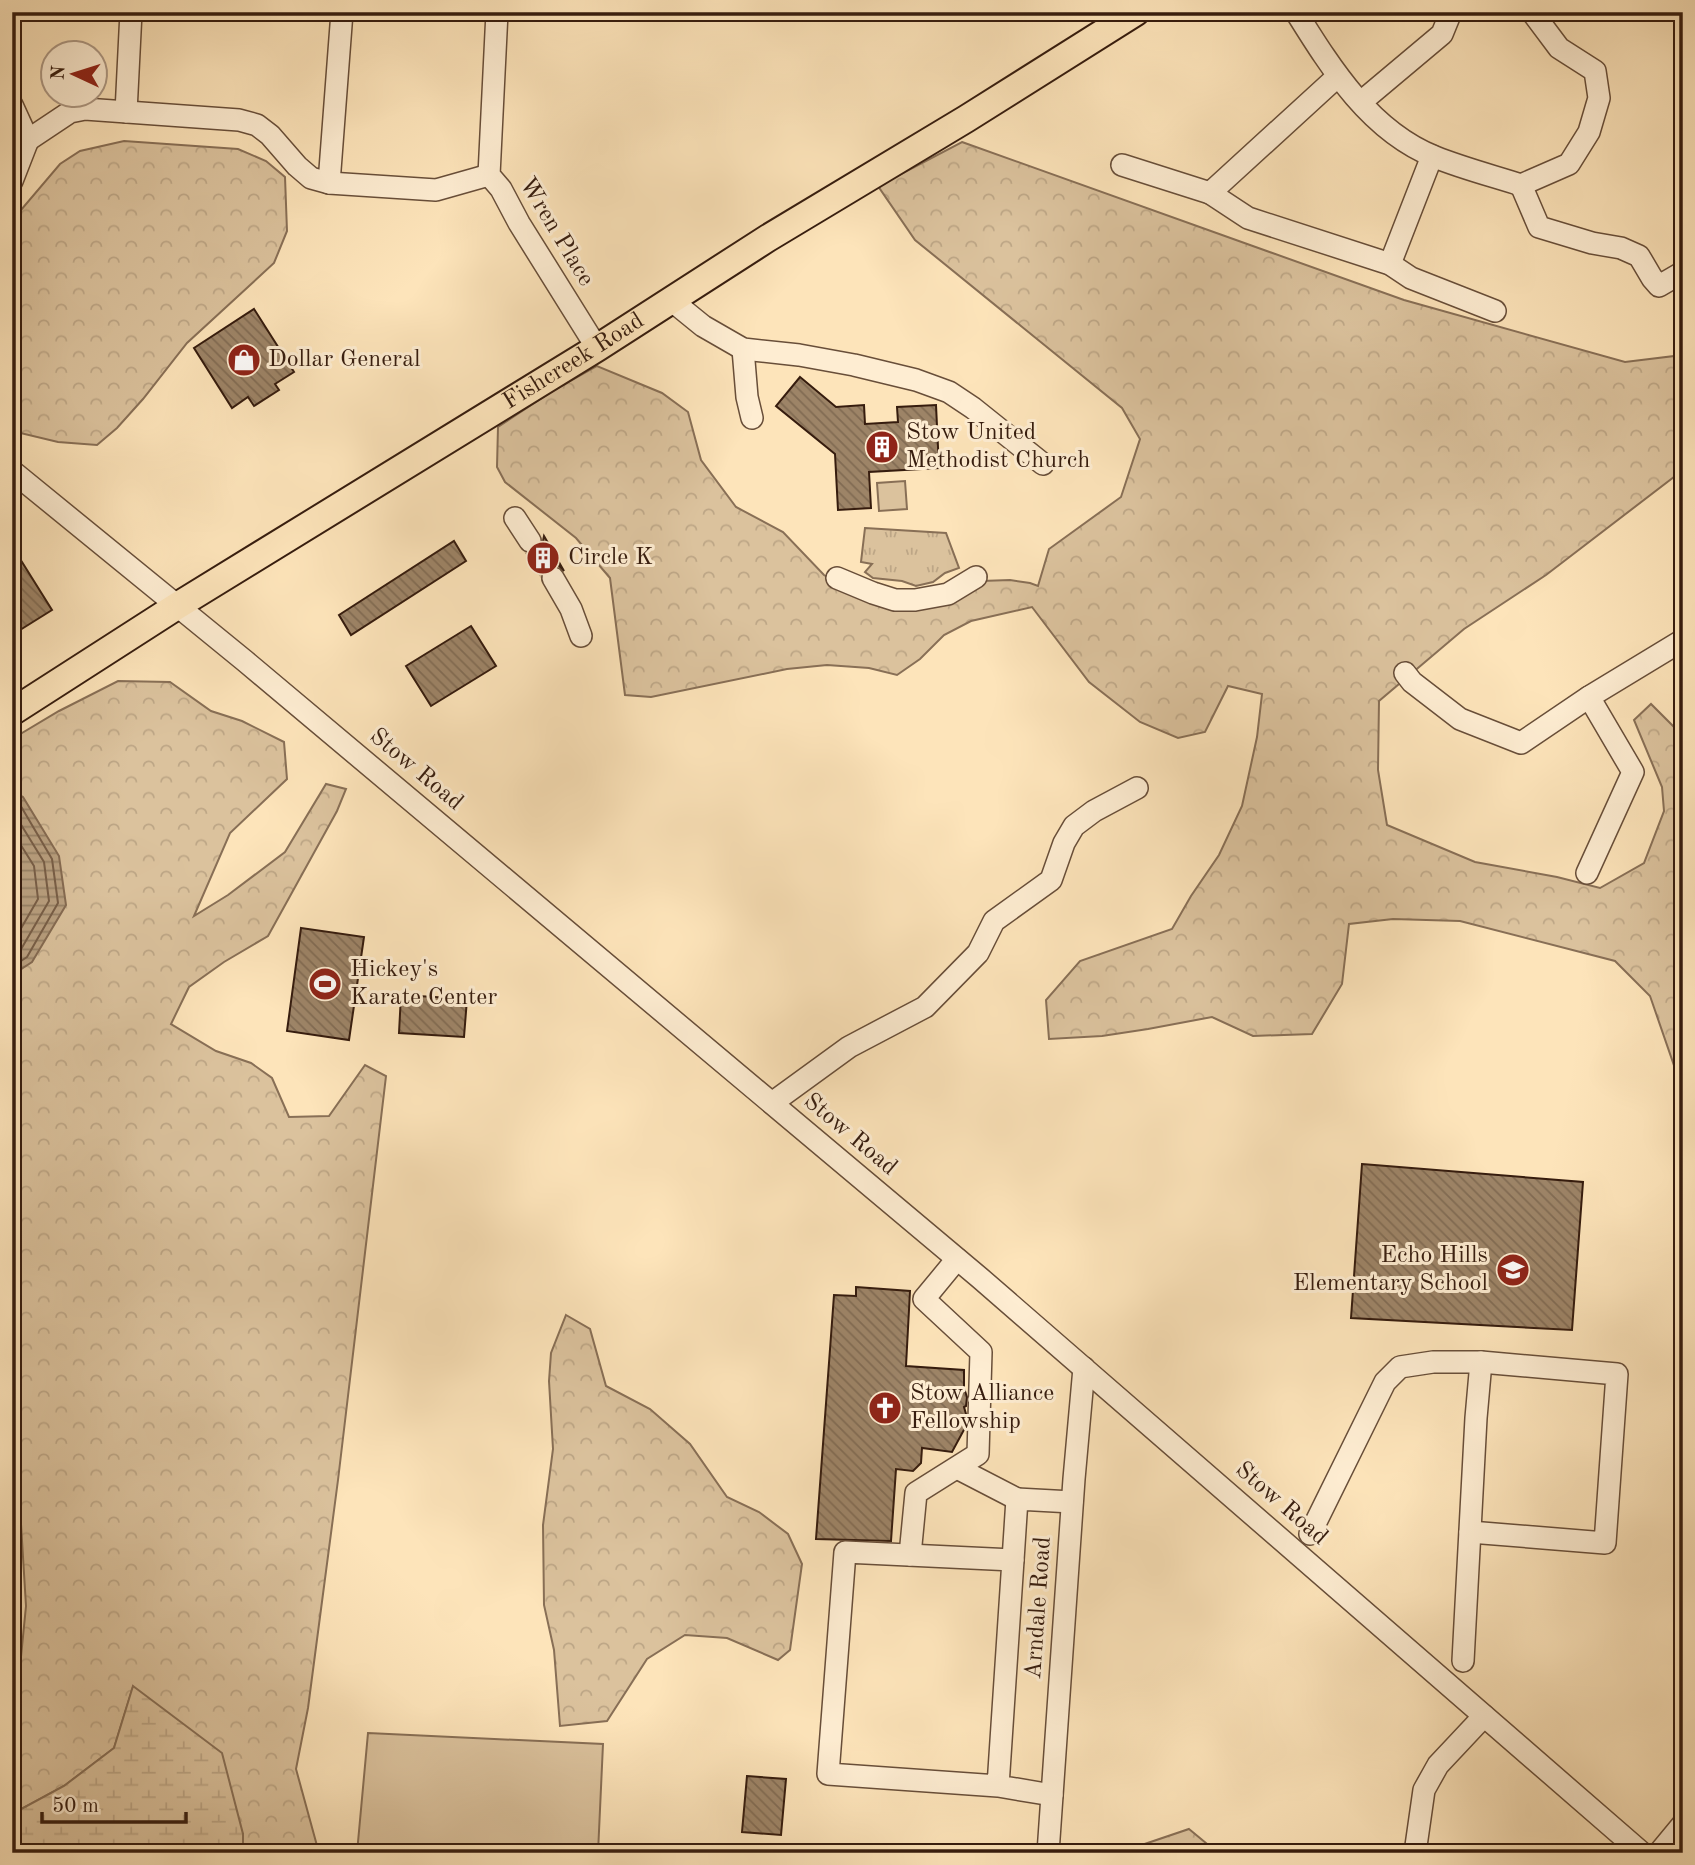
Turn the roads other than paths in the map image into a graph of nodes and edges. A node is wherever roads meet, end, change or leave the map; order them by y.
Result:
1 (131, 12) edge
2 (342, 12) edge
3 (497, 12) edge
4 (1136, 12) edge
5 (1296, 12) edge
6 (1451, 12) edge
7 (1532, 12) edge
8 (1338, 76) junction
9 (1361, 102) junction
10 (12, 106) edge
11 (126, 112) junction
12 (20, 134) edge
13 (1432, 156) junction
14 (1122, 165) dead end
15 (489, 175) junction
16 (12, 181) edge
17 (329, 183) junction
18 (1521, 185) junction
19 (1210, 193) junction
20 (1390, 264) junction
21 (1683, 272) edge
22 (671, 300) junction
23 (1495, 311) dead end
24 (597, 348) junction
25 (750, 357) junction
26 (752, 418) dead end
27 (1043, 464) dead end
28 (12, 471) edge
29 (515, 518) dead end
30 (530, 541) tunnel mouth
31 (976, 577) dead end
32 (553, 578) tunnel mouth
33 (837, 578) dead end
34 (177, 606) junction
35 (581, 636) dead end
36 (1683, 640) edge
37 (1405, 673) dead end
38 (1589, 697) junction
39 (12, 712) edge
40 (1138, 788) dead end
41 (1587, 873) dead end
42 (772, 1102) junction
43 (957, 1259) junction
44 (1481, 1362) junction
45 (1084, 1368) junction
46 (957, 1468) junction
47 (1017, 1499) junction
48 (1072, 1502) junction
49 (1470, 1532) junction
50 (1310, 1534) dead end
51 (911, 1555) junction
52 (1013, 1560) junction
53 (1463, 1661) dead end
54 (1484, 1716) junction
55 (998, 1786) junction
56 (1052, 1795) junction
57 (1683, 1824) edge
58 (1048, 1853) edge
59 (1415, 1853) edge
60 (1642, 1853) edge
61 (1659, 1853) edge

1 - 11 street
2 - 17 street
3 - 15 street, Wren Place
4 - 22 main road, Fishcreek Road
5 - 8 street
6 - 9 street
7 - 18 street
8 - 9 street
8 - 19 street
9 - 13 street
10 - 12 street
11 - 12 street
11 - 17 street
12 - 16 street
13 - 18 street
13 - 20 street
14 - 19 street
15 - 17 street
15 - 24 street, Wren Place
18 - 21 street
19 - 20 street
20 - 23 street
22 - 24 main road, Fishcreek Road
22 - 25 street
24 - 34 main road, Fishcreek Road
25 - 26 street
25 - 27 street
28 - 34 street, Stow Road
29 - 30 street
31 - 33 street
32 - 35 street
34 - 39 main road, Fishcreek Road
34 - 42 street, Stow Road
36 - 38 street
37 - 38 street
38 - 41 street
40 - 42 street
42 - 43 street, Stow Road
43 - 45 street, Stow Road
43 - 46 street
44 - 49 street
44 - 49 street
44 - 50 street
45 - 48 street, Arndale Road
45 - 54 street, Stow Road
46 - 47 street
46 - 51 street
47 - 48 street
47 - 52 street
48 - 56 street, Arndale Road
49 - 53 street
51 - 52 street
51 - 55 street
52 - 55 street
54 - 59 street
54 - 60 street, Stow Road
55 - 56 street
56 - 58 street, Arndale Road
57 - 61 street

